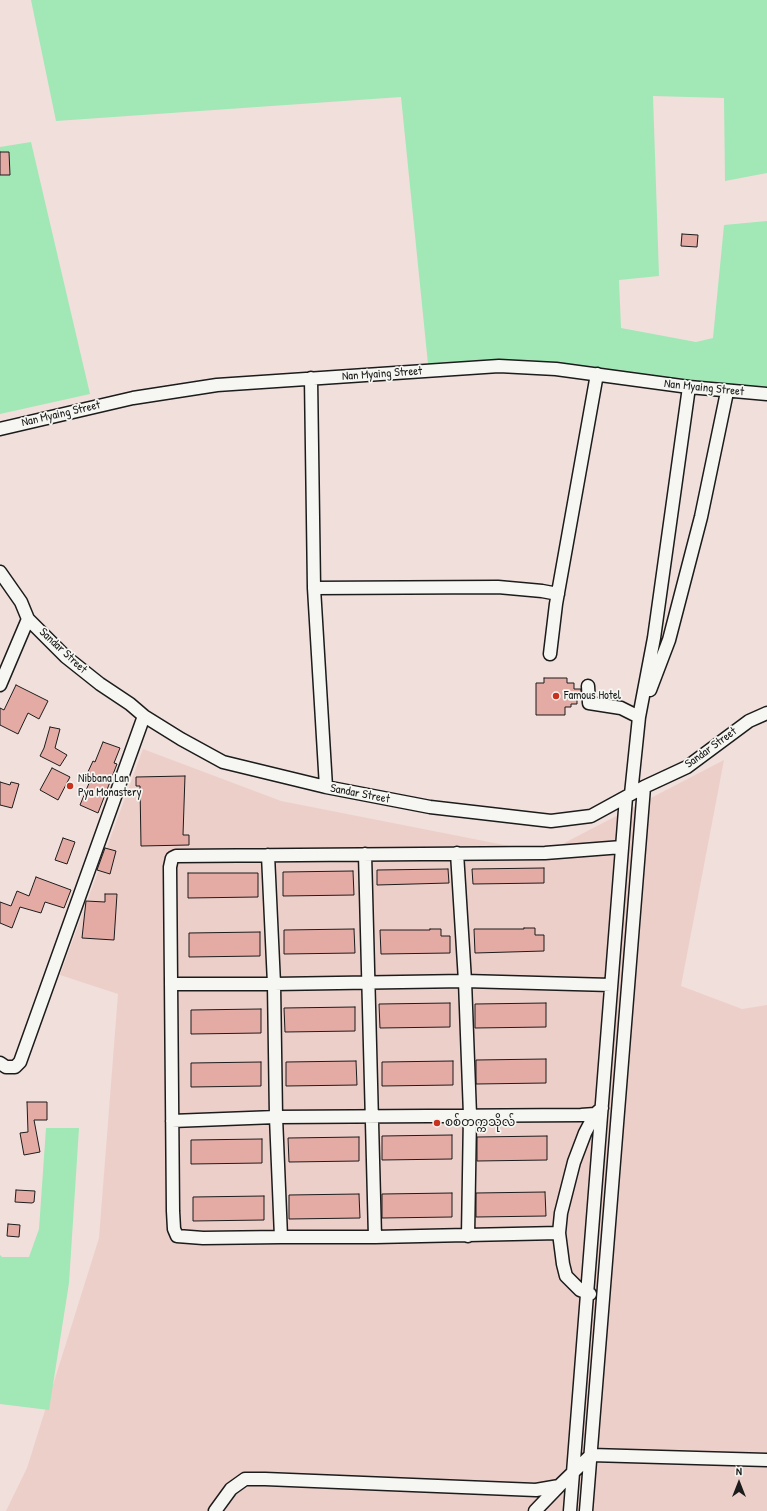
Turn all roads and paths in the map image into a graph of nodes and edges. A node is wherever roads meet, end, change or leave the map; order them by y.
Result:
1 (597, 374) junction
2 (311, 378) junction
3 (689, 387) junction
4 (727, 392) junction
5 (767, 394) edge
6 (0, 429) edge
7 (0, 572) edge
8 (314, 588) junction
9 (558, 594) junction
10 (28, 619) junction
11 (550, 654) dead end
12 (0, 685) edge
13 (588, 686) dead end
14 (767, 713) edge
15 (144, 716) junction
16 (640, 718) junction
17 (326, 787) junction
18 (644, 787) junction
19 (629, 796) junction
20 (622, 847) junction
21 (457, 853) junction
22 (365, 854) junction
23 (268, 855) junction
24 (465, 981) junction
25 (368, 982) junction
26 (172, 984) junction
27 (274, 984) junction
28 (611, 985) junction
29 (0, 1063) edge
30 (598, 1111) junction
31 (470, 1115) junction
32 (373, 1116) junction
33 (276, 1117) junction
34 (172, 1121) junction
35 (559, 1233) junction
36 (468, 1236) junction
37 (281, 1237) junction
38 (375, 1237) junction
39 (588, 1294) junction
40 (591, 1455) junction
41 (767, 1460) edge
42 (573, 1472) junction
43 (559, 1486) junction
44 (215, 1511) edge
45 (535, 1511) edge
46 (570, 1511) edge
47 (586, 1511) edge

1 - 2 street, Nan Myaing Street
1 - 3 street, Nan Myaing Street
1 - 9 street
2 - 6 street, Nan Myaing Street
2 - 8 street
3 - 4 street, Nan Myaing Street
3 - 16 street
4 - 5 street, Nan Myaing Street
4 - 16 street
7 - 10 street, Sandar Street
8 - 9 street
8 - 17 street
9 - 11 street
10 - 12 street
10 - 15 street, Sandar Street
13 - 16 street
14 - 18 street, Sandar Street
15 - 17 street, Sandar Street
15 - 29 street
16 - 19 street
17 - 19 street, Sandar Street
18 - 19 street, Sandar Street
18 - 40 street
19 - 20 street
20 - 21 street
20 - 28 street
21 - 22 street
21 - 24 street
22 - 23 street
22 - 25 street
23 - 26 street
23 - 27 street
24 - 25 street
24 - 28 street
24 - 31 street
25 - 27 street
25 - 32 street
26 - 27 street
26 - 34 street
27 - 33 street
28 - 30 street
30 - 31 street
30 - 35 street
30 - 39 street
31 - 32 street
31 - 36 street
32 - 33 street
32 - 38 street
33 - 34 street
33 - 37 street
34 - 37 street
35 - 36 street
35 - 39 street
36 - 38 street
37 - 38 street
39 - 42 street
40 - 41 street
40 - 42 street
40 - 47 street
42 - 43 street
42 - 46 street
43 - 44 street
43 - 45 street

